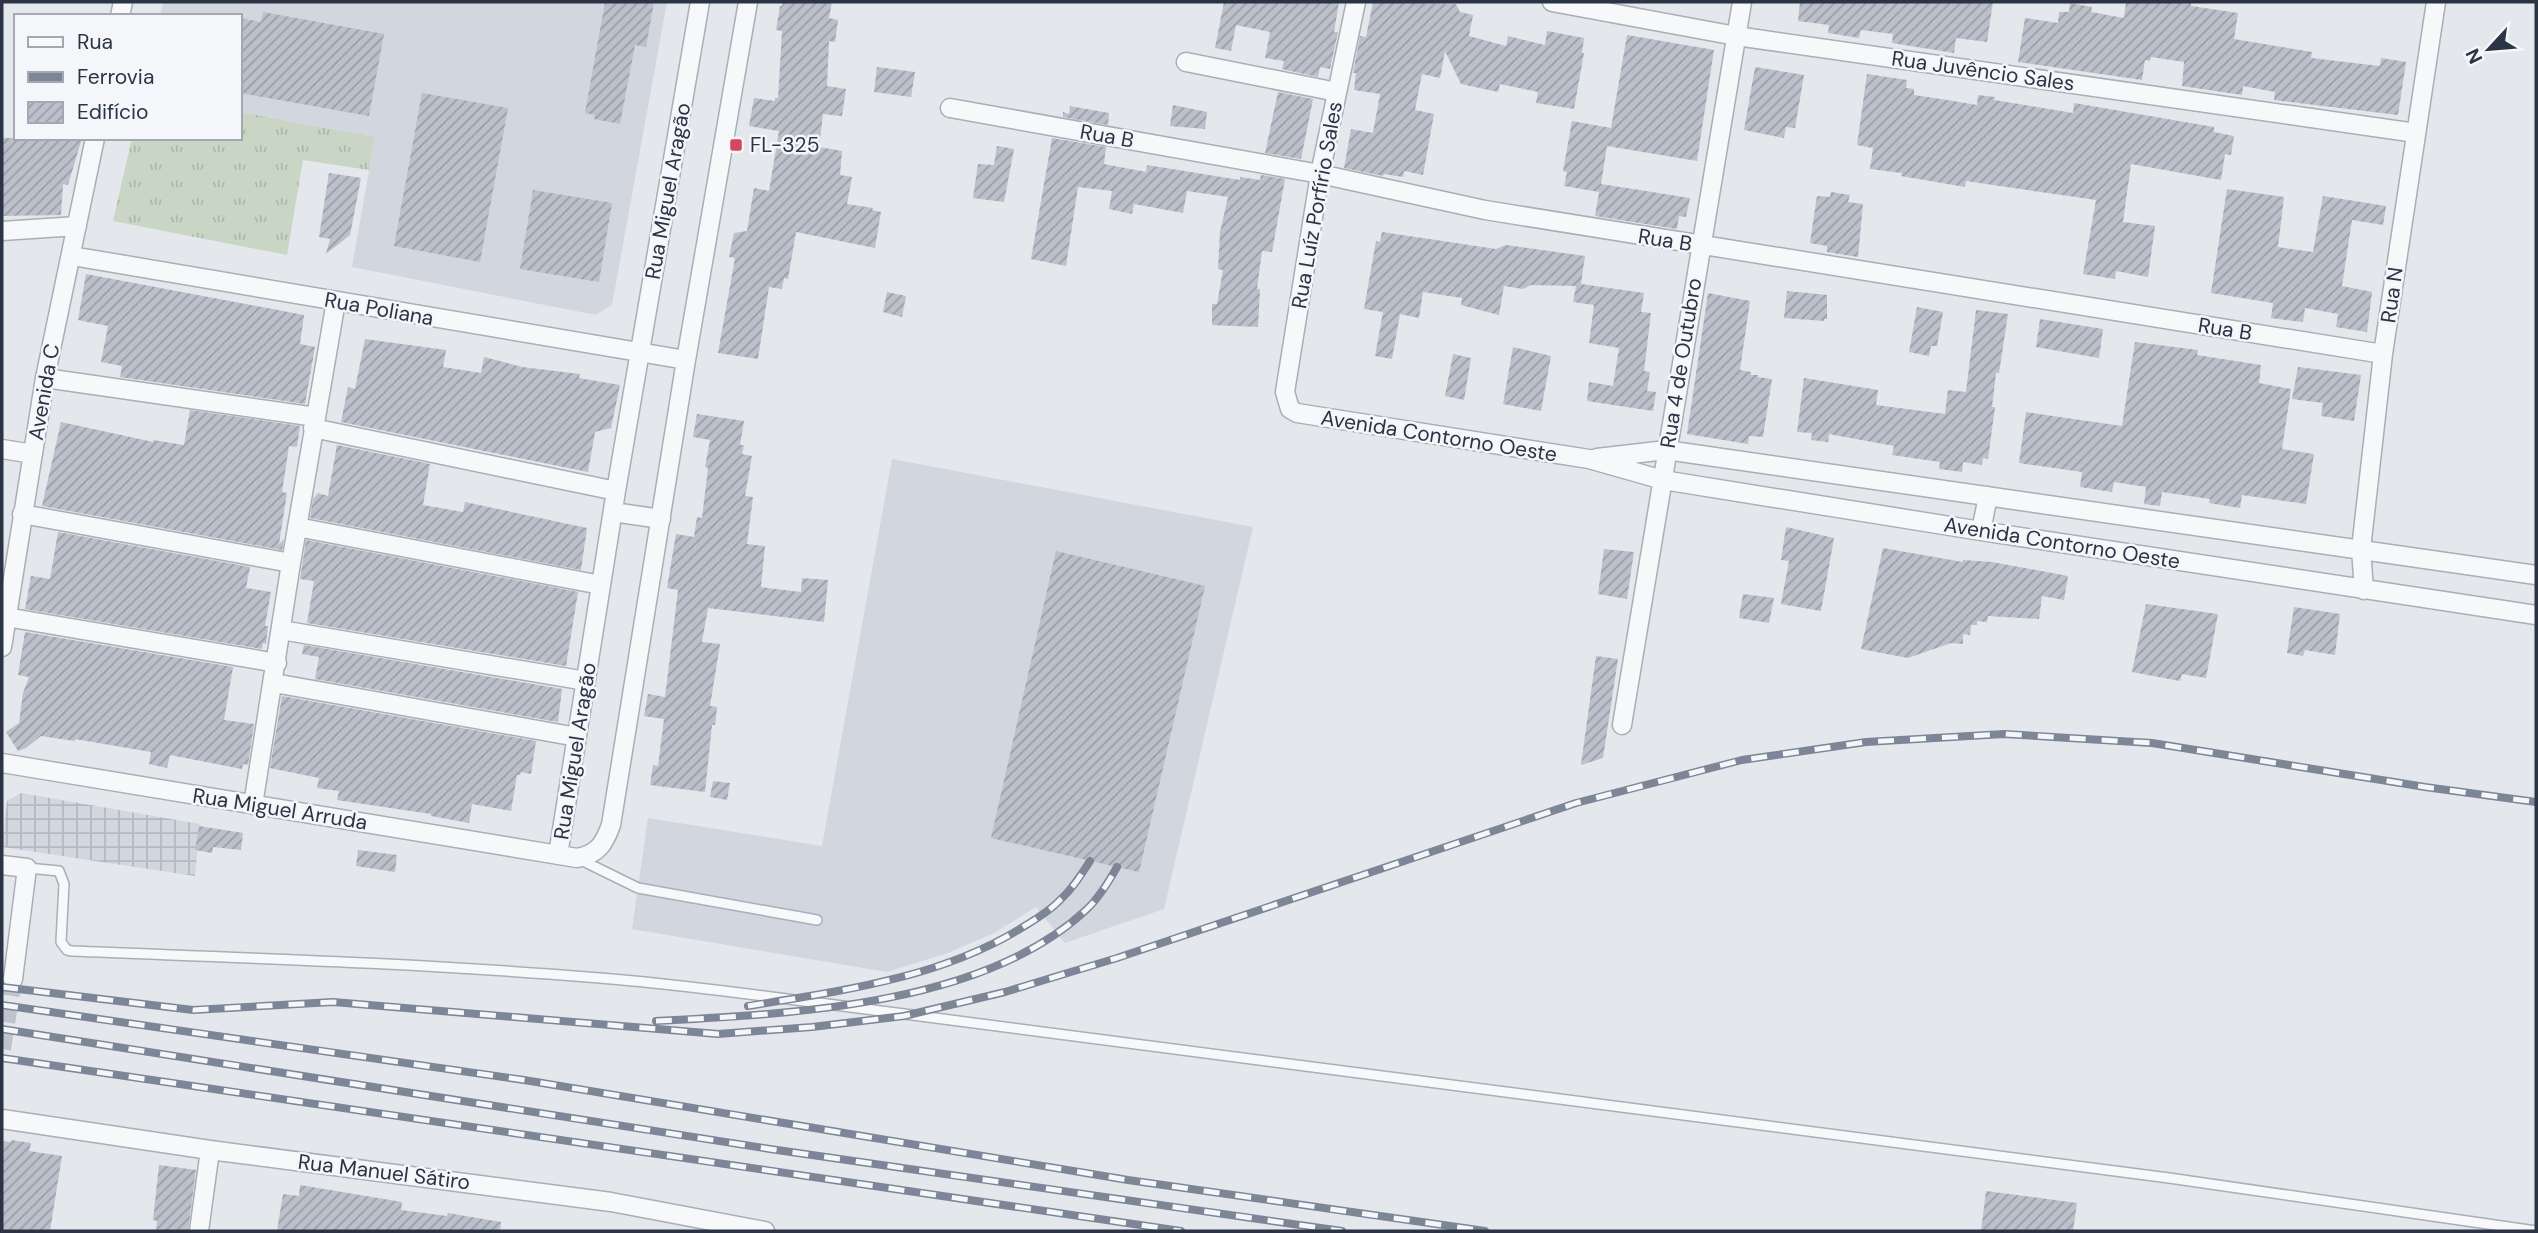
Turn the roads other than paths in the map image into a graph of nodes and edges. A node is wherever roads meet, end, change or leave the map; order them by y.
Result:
1 (700, 2) edge
2 (748, 2) edge
3 (1356, 2) edge
4 (1552, 2) edge
5 (1742, 2) edge
6 (2437, 2) edge
7 (1737, 36) junction
8 (1186, 62) dead end
9 (1337, 93) junction
10 (950, 108) dead end
11 (2416, 132) junction
12 (95, 140) edge
13 (1320, 174) junction
14 (77, 226) junction
15 (2, 231) edge
16 (1700, 245) junction
17 (72, 256) junction
18 (336, 301) junction
19 (641, 353) junction
20 (2383, 354) junction
21 (686, 360) junction
22 (45, 378) junction
23 (1290, 409) joint
24 (315, 423) junction
25 (2, 449) edge
26 (1666, 450) junction
27 (33, 454) junction
28 (1589, 459) junction
29 (1663, 480) junction
30 (616, 491) junction
31 (1988, 496) junction
32 (613, 512) junction
33 (22, 514) junction
34 (661, 519) junction
35 (297, 527) junction
36 (1981, 531) junction
37 (2361, 549) junction
38 (291, 563) junction
39 (2536, 575) edge
40 (601, 585) junction
41 (2364, 590) junction
42 (2536, 615) edge
43 (6, 617) junction
44 (281, 630) junction
45 (2, 642) edge
46 (277, 663) junction
47 (586, 681) junction
48 (274, 683) junction
49 (1622, 726) dead end
50 (576, 737) junction
51 (2, 763) edge
52 (253, 805) junction
53 (558, 855) junction
54 (577, 858) junction
55 (2, 865) edge
56 (27, 868) junction
57 (817, 920) dead end
58 (13, 979) tunnel mouth
59 (2, 1119) edge
60 (210, 1150) junction
61 (199, 1231) edge
62 (765, 1231) edge
63 (2536, 1231) edge

1 - 19 street, Rua Miguel Aragão
2 - 21 street, Rua Miguel Aragão
3 - 9 street, Rua Luíz Porfírio Sales
4 - 7 street, Rua Juvêncio Sales
5 - 7 street, Rua 4 de Outubro
6 - 11 street, Rua N
7 - 11 street, Rua Juvêncio Sales
7 - 16 street, Rua 4 de Outubro
8 - 9 street
9 - 13 street, Rua Luíz Porfírio Sales
10 - 13 street, Rua B
11 - 20 street, Rua N
12 - 14 street, Avenida C
13 - 16 street, Rua B
13 - 23 street, Rua Luíz Porfírio Sales
14 - 15 street
14 - 17 street, Avenida C
16 - 20 street, Rua B
16 - 26 street, Rua 4 de Outubro
17 - 18 street, Rua Poliana
17 - 22 street, Avenida C
18 - 19 street, Rua Poliana
18 - 24 street
19 - 21 street, Rua Poliana
19 - 30 street, Rua Miguel Aragão
20 - 37 street, Rua N
21 - 34 street, Rua Miguel Aragão
22 - 24 street
22 - 27 street, Avenida C
23 - 28 street, Avenida Contorno Oeste
24 - 30 street
24 - 35 street
25 - 27 street
26 - 28 street, Avenida Contorno Oeste
26 - 29 street, Rua 4 de Outubro
26 - 31 street, Avenida Contorno Oeste
27 - 33 street, Avenida C
28 - 29 street, Avenida Contorno Oeste
29 - 36 street, Avenida Contorno Oeste
29 - 49 street, Rua 4 de Outubro
30 - 32 street, Rua Miguel Aragão
31 - 36 street
31 - 37 street, Avenida Contorno Oeste
32 - 34 street
32 - 40 street, Rua Miguel Aragão
33 - 38 street
33 - 43 street, Avenida C
34 - 54 street, Rua Miguel Aragão
35 - 38 street
35 - 40 street
36 - 41 street, Avenida Contorno Oeste
37 - 39 street, Avenida Contorno Oeste
37 - 41 street, Rua N
38 - 44 street
40 - 47 street, Rua Miguel Aragão
41 - 42 street, Avenida Contorno Oeste
43 - 45 street, Avenida C
43 - 46 street
44 - 46 street
44 - 47 street
46 - 48 street
47 - 50 street, Rua Miguel Aragão
48 - 50 street
48 - 52 street
50 - 53 street, Rua Miguel Aragão
51 - 52 street, Rua Miguel Arruda
52 - 53 street, Rua Miguel Arruda
53 - 54 street, Rua Miguel Aragão
54 - 57 lane
55 - 56 street
56 - 58 street
56 - 63 lane
59 - 60 street, Rua Manuel Sátiro
60 - 61 street
60 - 62 street, Rua Manuel Sátiro

